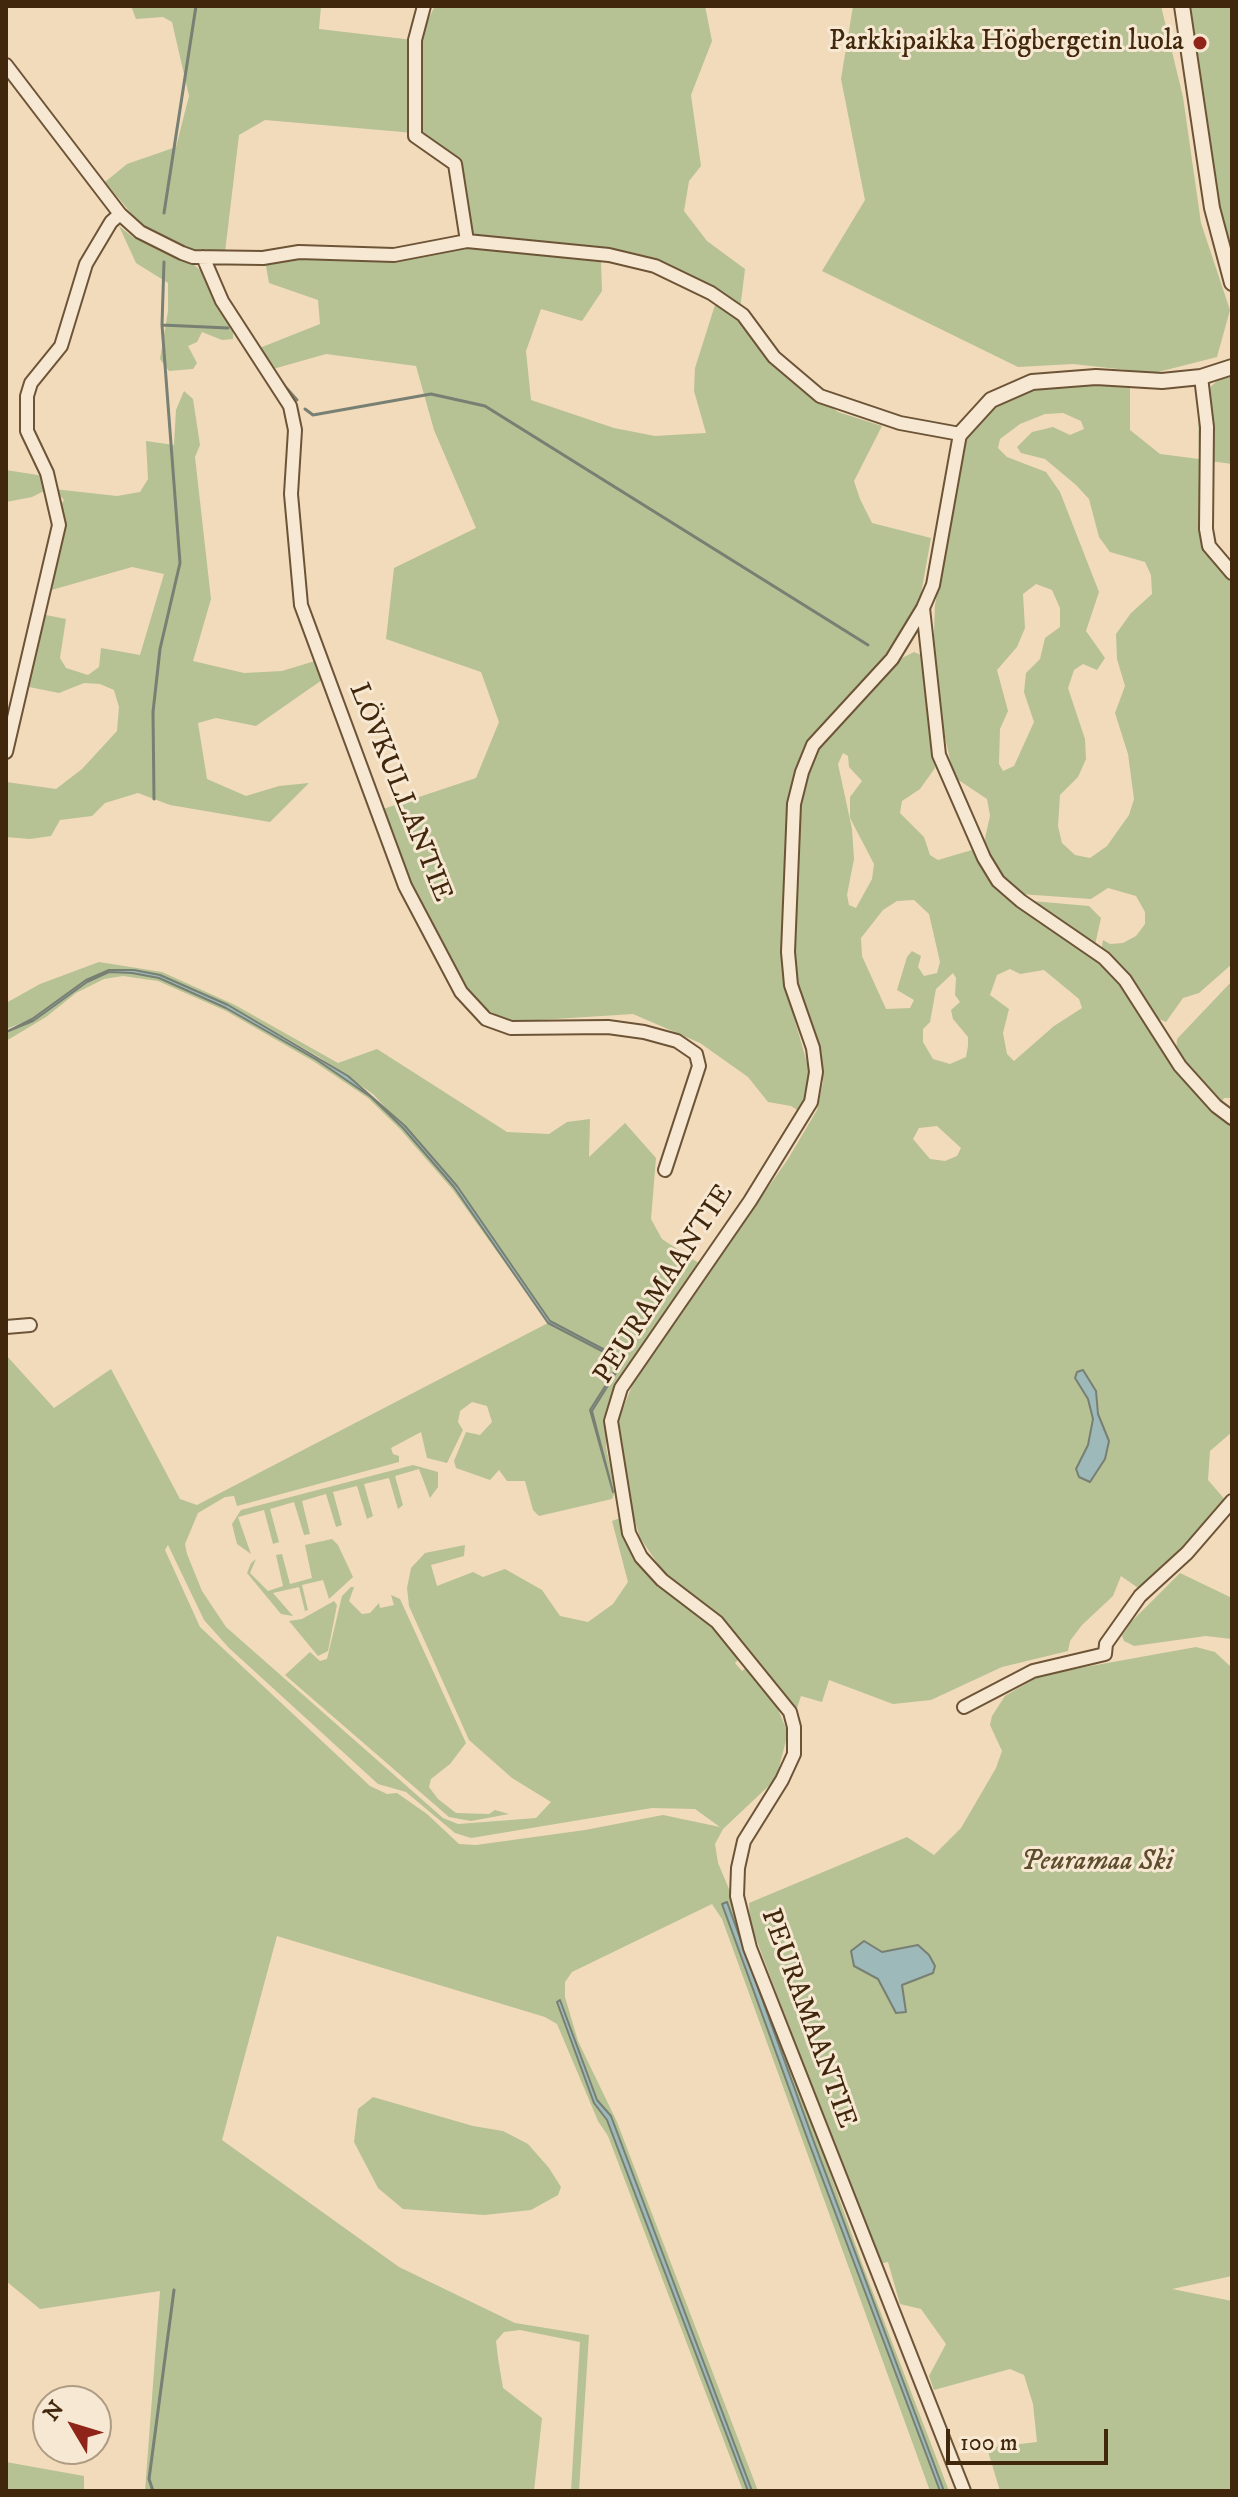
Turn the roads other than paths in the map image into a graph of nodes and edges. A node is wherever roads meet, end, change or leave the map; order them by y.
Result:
1 (424, 6) edge
2 (1182, 6) edge
3 (6, 65) edge
4 (120, 214) junction
5 (467, 241) junction
6 (203, 257) junction
7 (1232, 283) edge
8 (1232, 355) edge
9 (1232, 367) edge
10 (1208, 374) junction
11 (960, 434) junction
12 (1232, 573) edge
13 (923, 608) junction
14 (905, 641) junction
15 (929, 647) junction
16 (6, 752) edge
17 (1232, 1118) edge
18 (665, 1170) dead end
19 (30, 1325) dead end
20 (6, 1327) edge
21 (1232, 1501) edge
22 (964, 1707) dead end
23 (964, 2491) edge

1 - 5 street
2 - 7 street
3 - 4 street
4 - 6 street
4 - 16 street
5 - 6 street
5 - 11 street
6 - 18 street, LÖVKULLANTIE
8 - 10 street
9 - 10 street
10 - 11 street
10 - 12 street
11 - 13 street, PEURAMAANTIE
13 - 14 street, PEURAMAANTIE
13 - 15 street
14 - 15 street
14 - 23 street, PEURAMAANTIE
15 - 17 street
19 - 20 street
21 - 22 street

